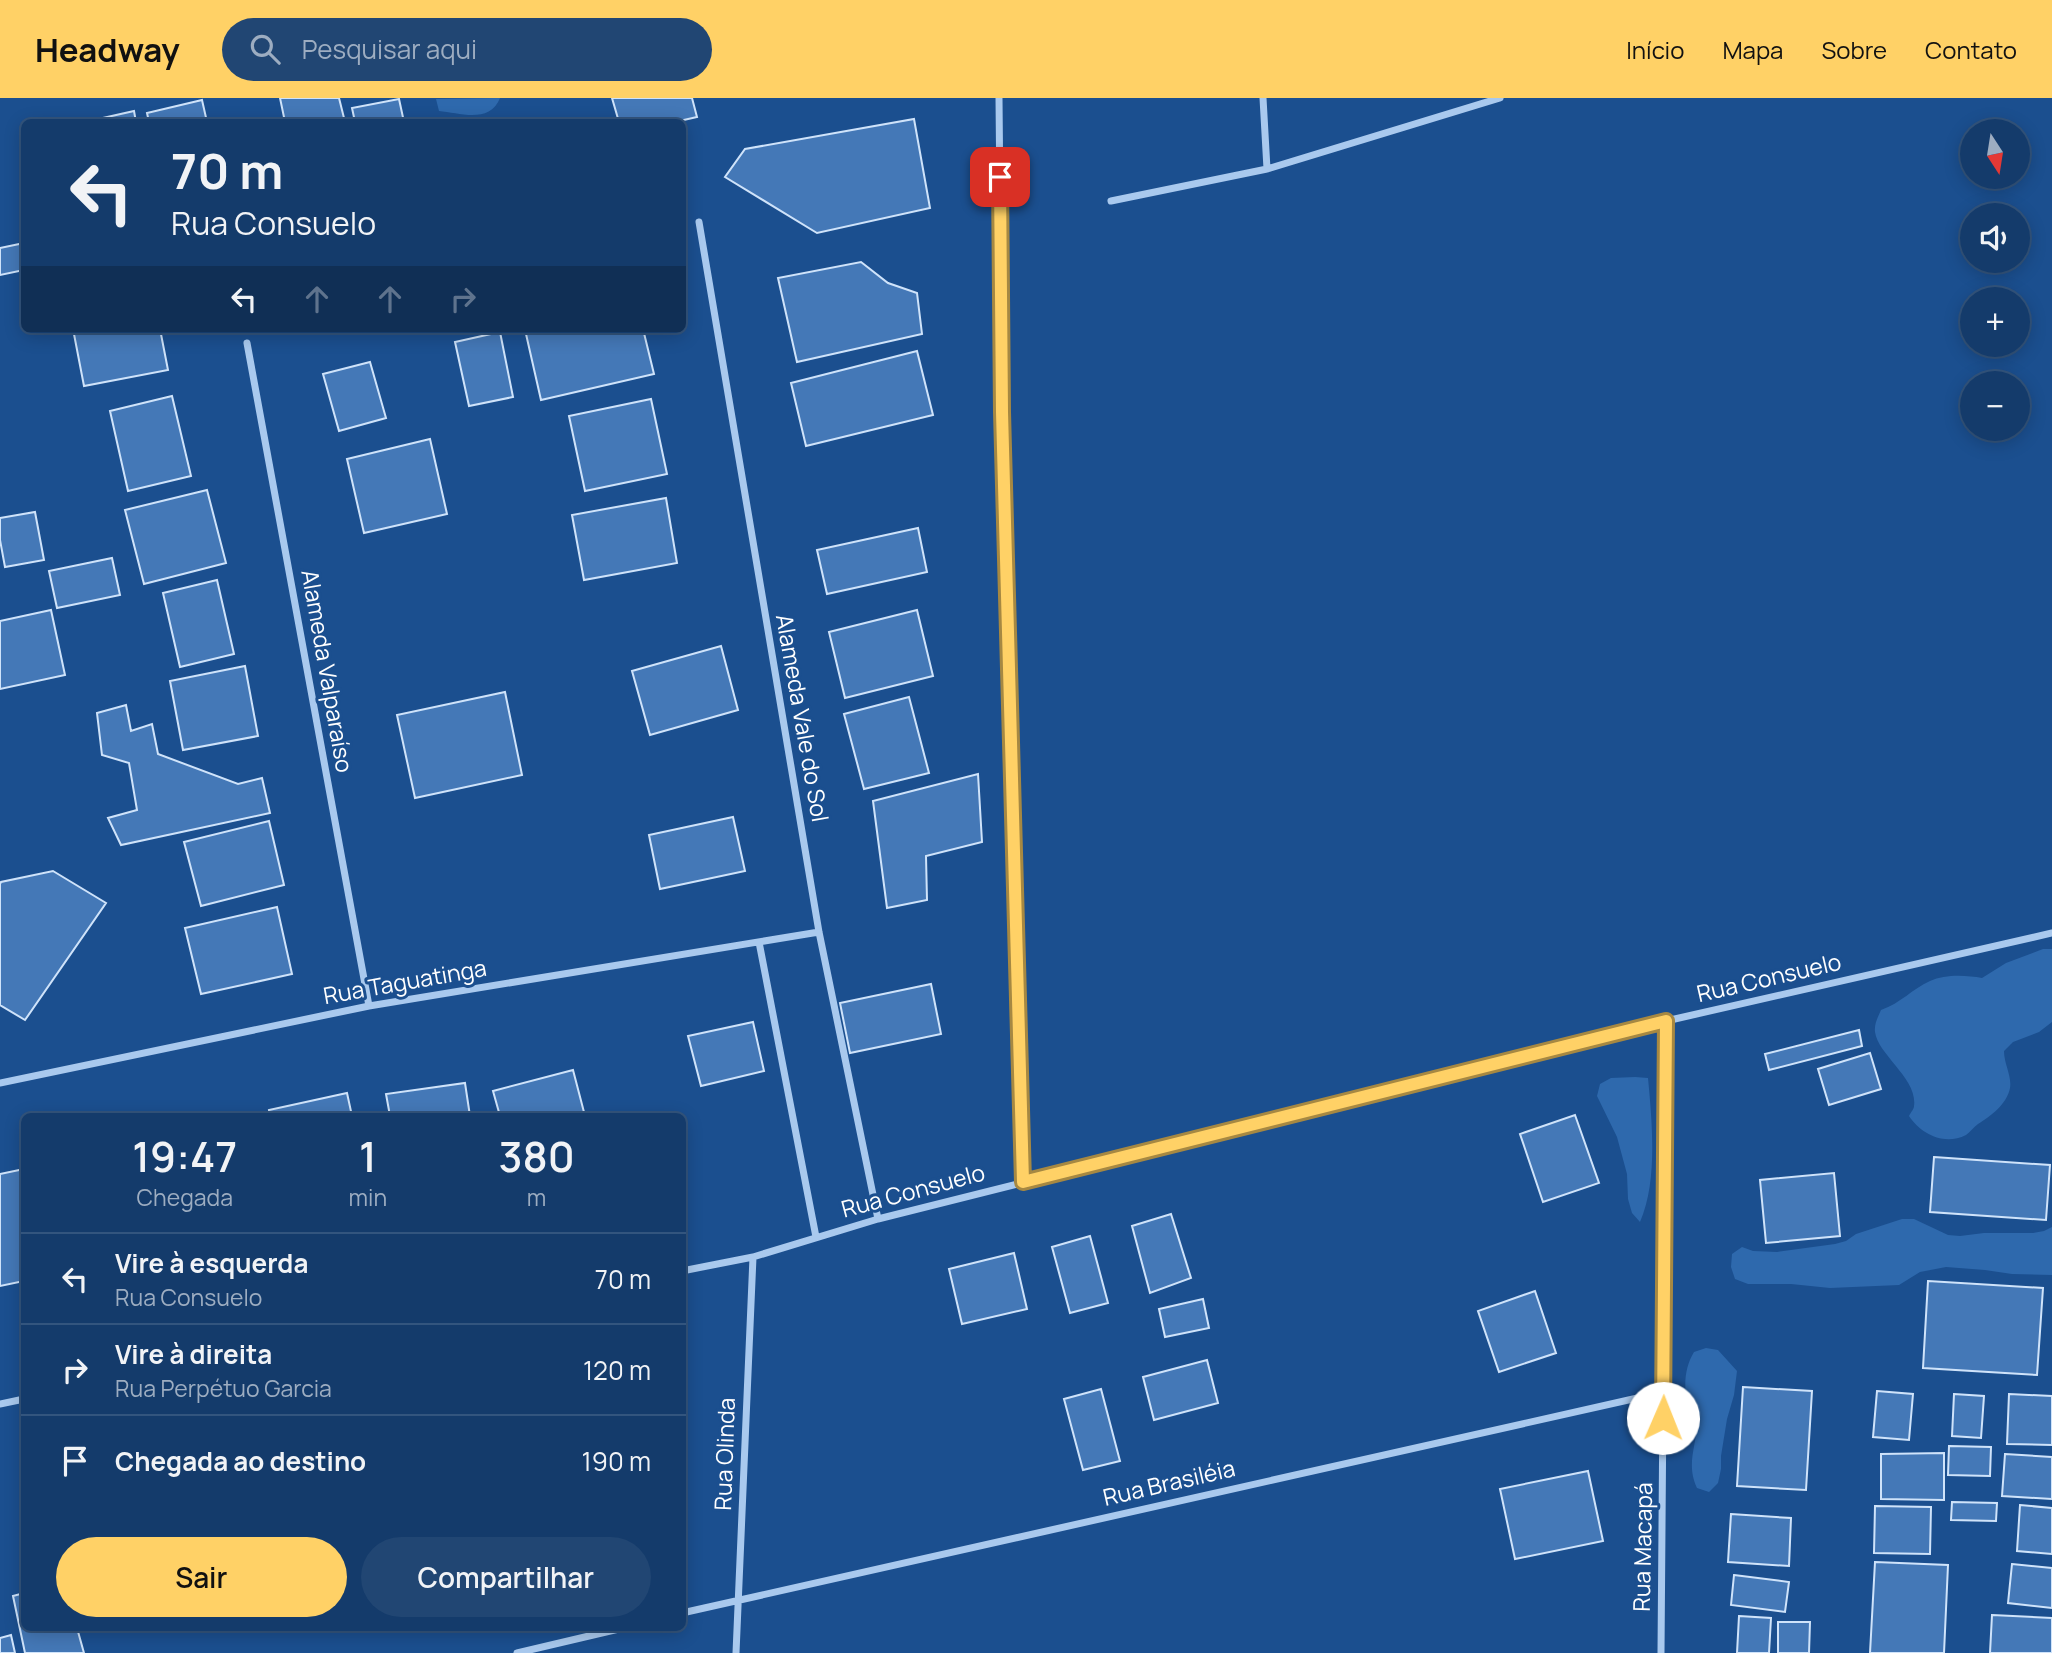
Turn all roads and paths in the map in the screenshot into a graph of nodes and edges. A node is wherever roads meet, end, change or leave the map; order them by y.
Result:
1 (999, 98) edge
2 (1263, 98) edge
3 (1500, 98) edge
4 (1267, 169) junction
5 (1111, 201) dead end
6 (699, 222) dead end
7 (247, 343) dead end
8 (819, 932) junction
9 (2052, 933) edge
10 (759, 942) junction
11 (369, 1006) junction
12 (1666, 1021) junction
13 (0, 1083) edge
14 (1023, 1182) junction
15 (878, 1219) junction
16 (816, 1237) junction
17 (753, 1257) junction
18 (686, 1270) edge
19 (1664, 1392) junction
20 (21, 1400) edge
21 (0, 1404) edge
22 (738, 1600) junction
23 (686, 1612) edge
24 (610, 1631) edge
25 (517, 1653) edge
26 (736, 1653) edge
27 (1661, 1653) edge

1 - 14 street
2 - 4 street
3 - 4 street
4 - 5 street
6 - 8 street, Alameda Vale do Sol
7 - 11 street, Alameda Valparaíso
8 - 10 street, Rua Taguatinga
8 - 15 street, Alameda Vale do Sol
9 - 12 street, Rua Consuelo
10 - 11 street, Rua Taguatinga
10 - 16 street
11 - 13 street, Rua Taguatinga
12 - 14 street, Rua Consuelo
12 - 19 street, Rua Macapá
14 - 15 street, Rua Consuelo
15 - 16 street, Rua Consuelo
16 - 17 street, Rua Consuelo
17 - 18 street, Rua Consuelo
17 - 22 street, Rua Olinda
19 - 22 street, Rua Brasiléia
19 - 27 street, Rua Macapá
20 - 21 street
22 - 23 street, Rua Brasiléia
22 - 26 street, Rua Olinda
24 - 25 street

